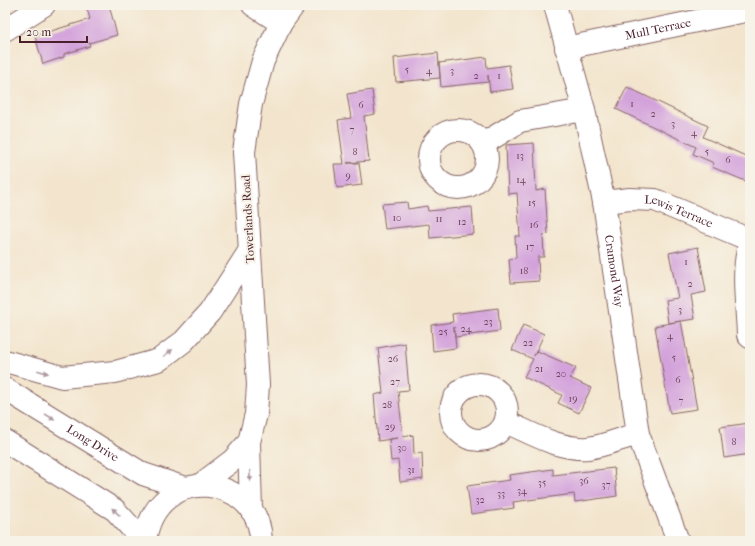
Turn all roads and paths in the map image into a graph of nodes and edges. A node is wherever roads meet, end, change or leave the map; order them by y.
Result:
1 (44, 5) edge
2 (253, 5) edge
3 (294, 5) edge
4 (555, 5) edge
5 (750, 10) edge
6 (281, 23) junction
7 (5, 30) edge
8 (566, 48) junction
9 (584, 110) junction
10 (483, 144) dead end
11 (604, 202) junction
12 (750, 241) edge
13 (250, 250) junction
14 (750, 338) edge
15 (5, 361) edge
16 (5, 389) edge
17 (506, 422) dead end
18 (638, 434) junction
19 (5, 441) edge
20 (249, 442) junction
21 (192, 487) junction
22 (251, 510) junction
23 (262, 540) edge
24 (144, 541) edge
25 (678, 541) edge

1 - 7 street
2 - 6 street
3 - 6 street, Towerlands Road
4 - 8 street, Cramond Way
5 - 8 street, Mull Terrace
6 - 13 street, Towerlands Road
8 - 9 street, Cramond Way
9 - 10 street
9 - 11 street, Cramond Way
11 - 12 street, Lewis Terrace
11 - 18 street, Cramond Way
12 - 14 street
15 -> 13 street
13 - 20 street, Towerlands Road
16 -> 21 street, Long Drive
17 - 18 street
18 - 25 street, Cramond Way
24 -> 19 street
20 - 21 street, Towerlands Road
20 -> 22 street, Towerlands Road
21 - 22 street, Long Drive
21 - 24 street, Towerlands Road
22 - 23 street

